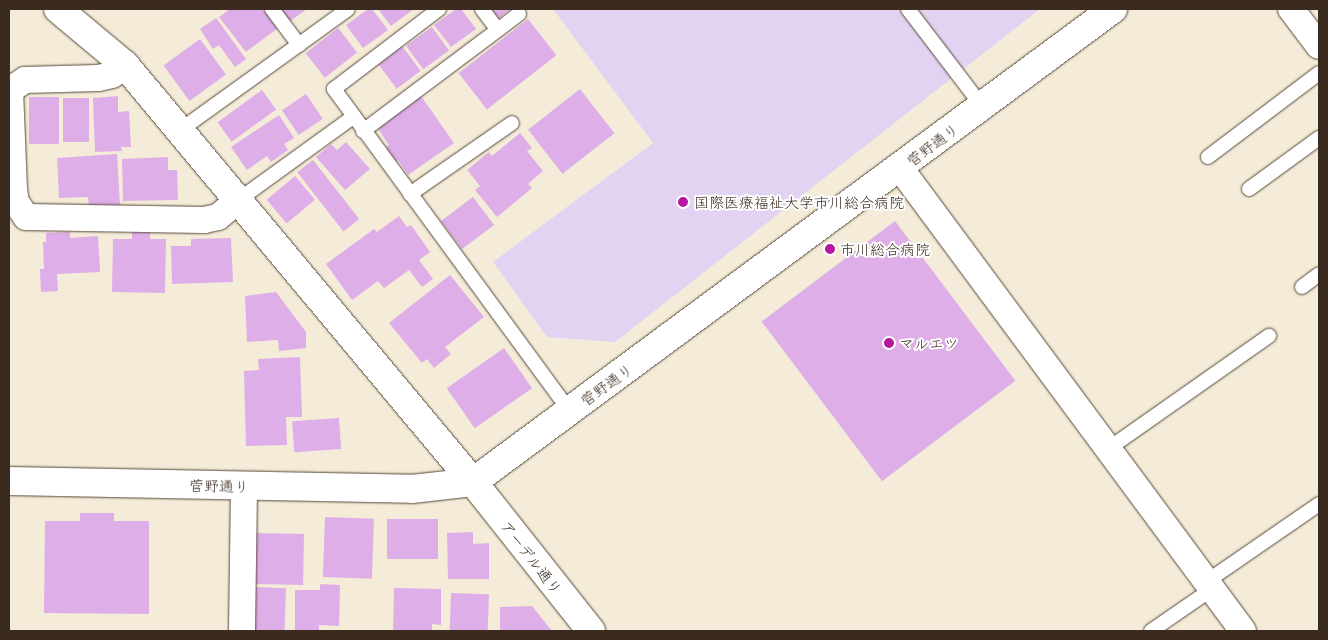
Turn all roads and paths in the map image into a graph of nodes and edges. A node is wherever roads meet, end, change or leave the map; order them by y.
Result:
1 (58, 9) edge
2 (272, 9) edge
3 (348, 9) edge
4 (439, 9) edge
5 (482, 9) edge
6 (908, 9) edge
7 (1112, 9) edge
8 (1291, 9) edge
9 (519, 14) dead end
10 (498, 30) junction
11 (299, 45) junction
12 (1319, 46) edge
13 (125, 65) junction
14 (1319, 73) edge
15 (982, 106) junction
16 (353, 117) junction
17 (512, 123) dead end
18 (179, 131) junction
19 (363, 131) junction
20 (1319, 138) edge
21 (1208, 157) dead end
22 (900, 168) junction
23 (1249, 189) dead end
24 (410, 194) junction
25 (237, 201) junction
26 (1319, 274) edge
27 (1302, 287) dead end
28 (1269, 336) dead end
29 (570, 411) junction
30 (1108, 449) junction
31 (9, 481) edge
32 (473, 482) junction
33 (244, 486) junction
34 (1319, 504) edge
35 (1209, 586) junction
36 (242, 631) edge
37 (591, 631) edge
38 (1151, 631) edge
39 (1243, 631) edge

1 - 13 street, アーデル通り
2 - 11 lane
3 - 11 lane
4 - 16 lane
5 - 10 lane
6 - 15 lane
7 - 15 street, 菅野通り
8 - 12 street
9 - 10 lane
10 - 19 lane
11 - 18 lane
13 - 18 street, アーデル通り
13 - 25 street
14 - 21 lane
15 - 22 street, 菅野通り
16 - 19 lane
16 - 25 lane
17 - 24 lane
18 - 25 street, アーデル通り
19 - 24 lane
20 - 23 lane
22 - 29 street, 菅野通り
22 - 30 street
24 - 29 lane
25 - 32 street, アーデル通り
26 - 27 lane
28 - 30 lane
29 - 32 street, 菅野通り
30 - 35 street
31 - 33 street, 菅野通り
32 - 33 street, 菅野通り
32 - 37 street, アーデル通り
33 - 36 street
34 - 35 lane
35 - 38 lane
35 - 39 street

